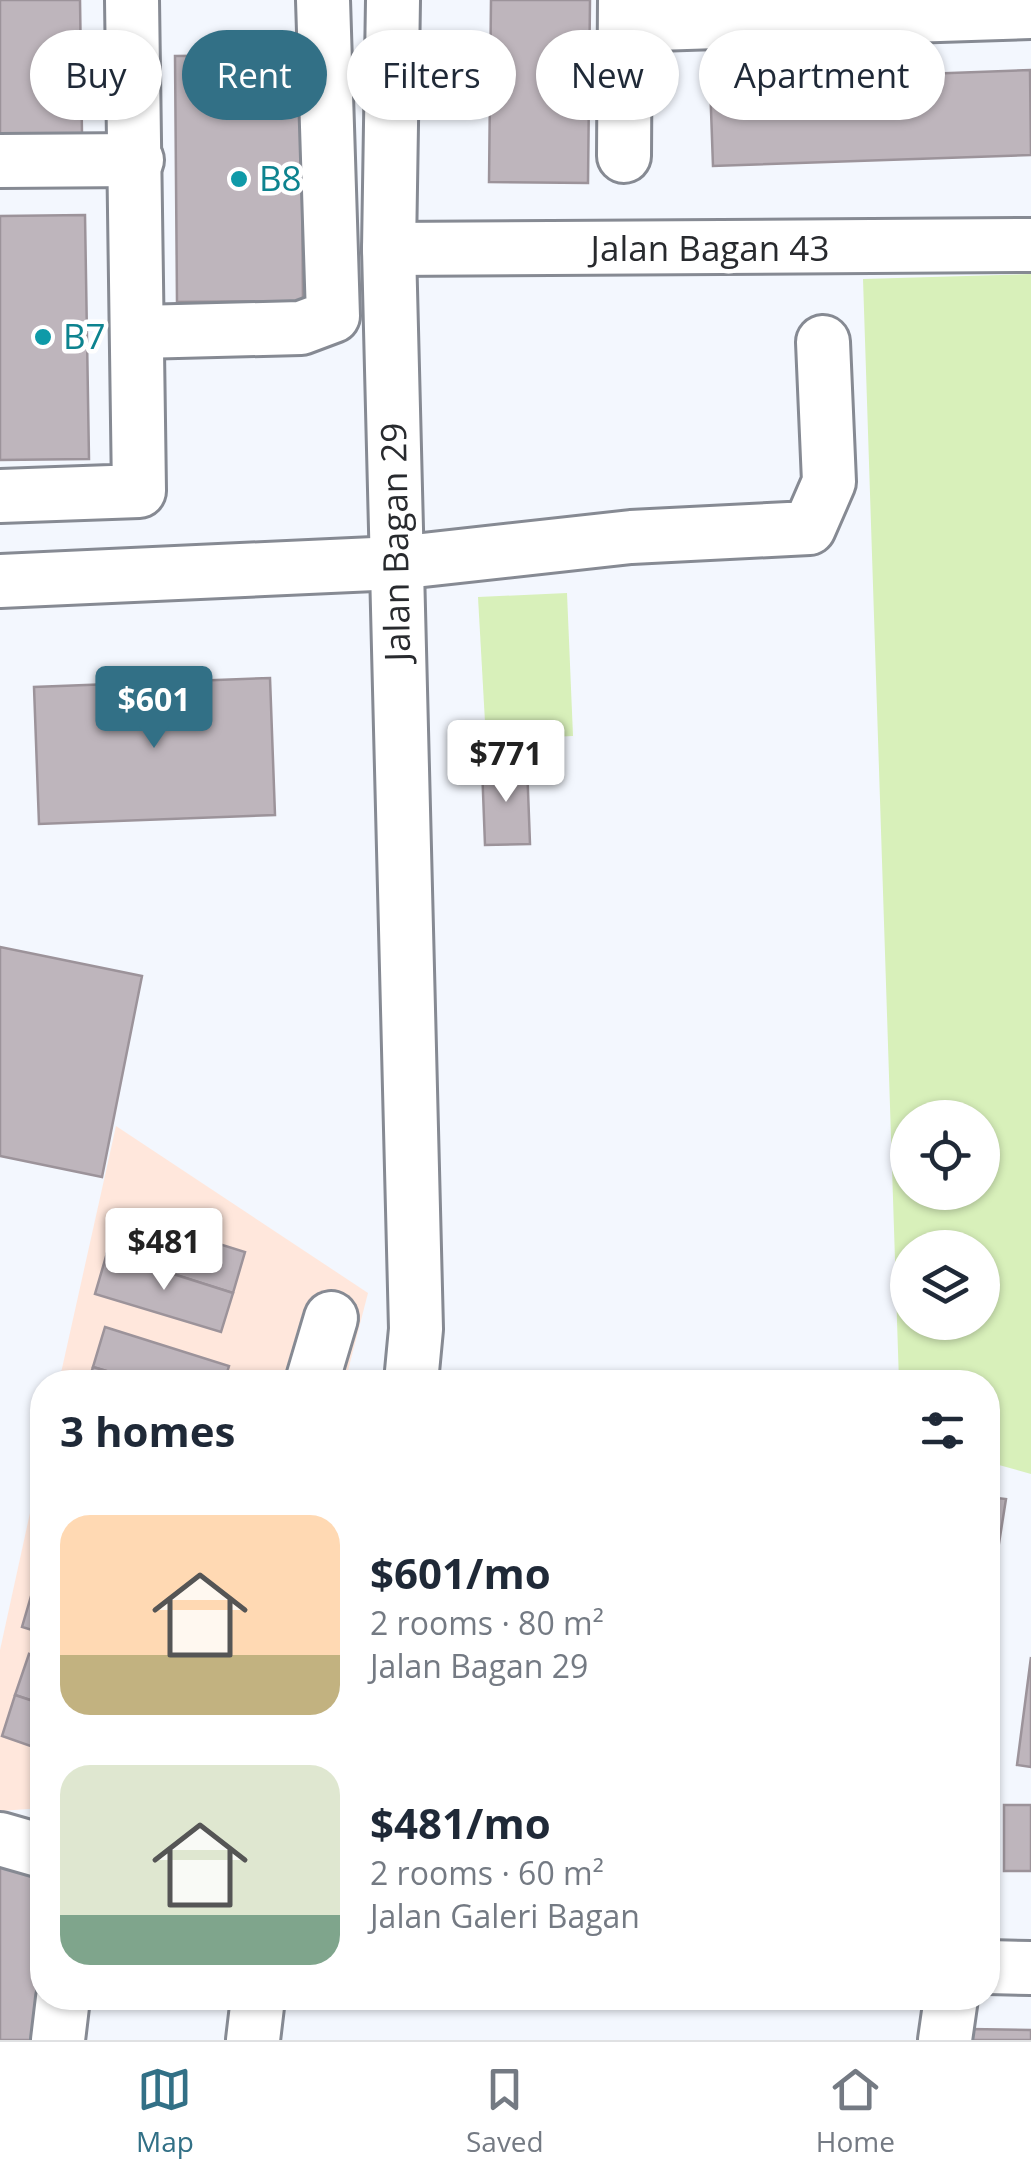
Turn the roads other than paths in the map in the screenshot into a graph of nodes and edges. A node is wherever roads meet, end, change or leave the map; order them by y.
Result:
1 (132, 0) edge
2 (323, 0) edge
3 (393, 0) edge
4 (625, 12) edge
5 (1031, 12) edge
6 (624, 156) dead end
7 (137, 160) junction
8 (0, 161) edge
9 (1031, 245) edge
10 (388, 249) junction
11 (139, 332) junction
12 (823, 342) dead end
13 (0, 496) edge
14 (396, 563) junction
15 (0, 581) edge
16 (331, 1318) dead end
17 (328, 1370) edge
18 (412, 1370) edge
19 (0, 1839) edge
20 (30, 1848) edge
21 (1000, 1968) edge
22 (1031, 1968) edge
23 (62, 2010) edge
24 (257, 2010) edge
25 (949, 2010) edge
26 (58, 2040) edge
27 (253, 2040) edge
28 (945, 2040) edge

1 - 7 street
2 - 11 street
3 - 10 street, Jalan Bagan 29
4 - 5 street
4 - 6 street
7 - 8 street
7 - 11 street
9 - 10 street, Jalan Bagan 43
10 - 14 street, Jalan Bagan 29
11 - 13 street
12 - 14 street
14 - 15 street
14 - 18 street, Jalan Bagan 29
16 - 17 street
19 - 20 street
21 - 22 street
23 - 26 street
24 - 27 street
25 - 28 street

